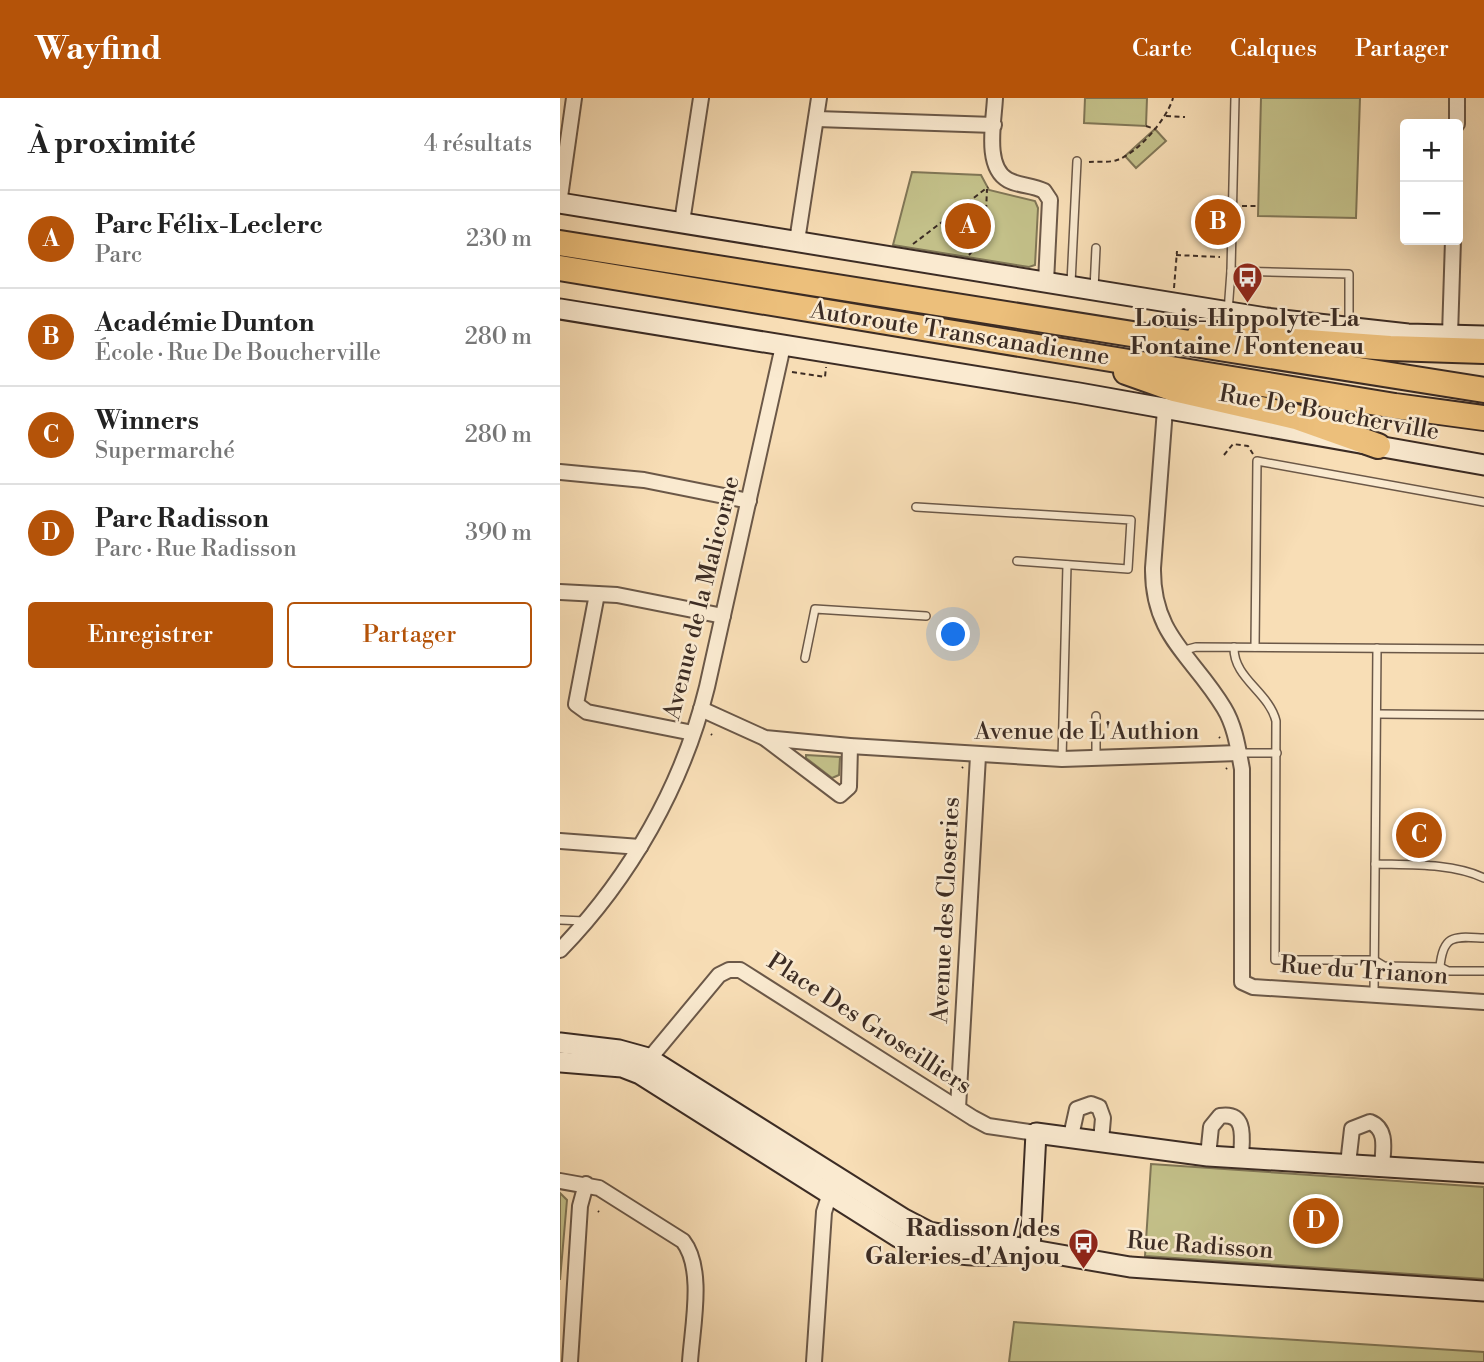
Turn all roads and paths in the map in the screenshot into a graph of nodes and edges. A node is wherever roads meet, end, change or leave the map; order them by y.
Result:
1 (574, 98) edge
2 (701, 98) edge
3 (819, 98) edge
4 (995, 98) edge
5 (1173, 98) edge
6 (1235, 98) edge
7 (1457, 98) edge
8 (1166, 116) junction
9 (1185, 117) dead end
10 (817, 119) junction
11 (1457, 119) edge
12 (994, 125) junction
13 (1146, 126) dead end
14 (1154, 130) junction
15 (1081, 162) joint
16 (560, 197) edge
17 (560, 203) edge
18 (1233, 206) junction
19 (1258, 206) dead end
20 (682, 222) junction
21 (797, 241) junction
22 (560, 243) edge
23 (1453, 245) edge
24 (907, 248) dead end
25 (1096, 248) dead end
26 (1221, 257) dead end
27 (966, 258) dead end
28 (560, 268) edge
29 (1231, 271) junction
30 (1046, 282) junction
31 (1070, 286) junction
32 (1093, 290) junction
33 (1174, 292) dead end
34 (560, 309) edge
35 (1228, 312) junction
36 (1349, 328) junction
37 (1126, 334) junction
38 (1450, 335) junction
39 (1484, 336) edge
40 (783, 346) junction
41 (1066, 351) junction
42 (1484, 351) edge
43 (827, 363) dead end
44 (789, 372) dead end
45 (1484, 390) edge
46 (1165, 409) junction
47 (1484, 418) edge
48 (1378, 446) junction
49 (1224, 455) dead end
50 (1257, 461) junction
51 (1484, 465) edge
52 (560, 472) edge
53 (749, 501) junction
54 (1484, 502) edge
55 (916, 507) dead end
56 (1017, 561) dead end
57 (1067, 565) junction
58 (560, 592) edge
59 (597, 594) junction
60 (723, 616) junction
61 (926, 616) dead end
62 (1234, 647) junction
63 (1255, 647) junction
64 (1377, 648) junction
65 (1484, 649) edge
66 (1180, 652) junction
67 (805, 658) dead end
68 (701, 709) junction
69 (1377, 714) junction
70 (1484, 715) edge
71 (1096, 716) dead end
72 (693, 733) junction
73 (765, 738) junction
74 (850, 746) junction
75 (1239, 753) junction
76 (1277, 753) junction
77 (978, 756) junction
78 (1096, 757) junction
79 (1062, 759) junction
80 (560, 841) edge
81 (640, 847) junction
82 (1375, 864) junction
83 (1484, 878) edge
84 (560, 920) edge
85 (586, 921) junction
86 (1484, 938) edge
87 (560, 950) edge
88 (1374, 960) junction
89 (1440, 967) junction
90 (1484, 971) edge
91 (1374, 995) junction
92 (1484, 1002) edge
93 (560, 1043) edge
94 (560, 1062) edge
95 (644, 1066) junction
96 (958, 1108) junction
97 (1036, 1133) junction
98 (1071, 1136) junction
99 (1101, 1141) junction
100 (1208, 1156) junction
101 (1241, 1157) junction
102 (1348, 1164) junction
103 (1382, 1166) junction
104 (1484, 1173) edge
105 (560, 1181) edge
106 (586, 1184) junction
107 (833, 1185) junction
108 (1030, 1250) junction
109 (1484, 1292) edge
110 (567, 1295) edge
111 (570, 1362) edge
112 (690, 1362) edge
113 (814, 1362) edge

1 - 16 street
2 - 20 street
3 - 10 street
4 - 12 street
5 - 8 path
6 - 18 lane
7 - 11 street
8 - 9 path
8 - 14 path
10 - 12 street
10 - 21 street
12 - 30 street
13 - 14 path
14 - 15 path
15 - 31 lane
17 - 20 main road
18 - 19 path
18 - 29 lane
20 - 21 main road
21 - 30 main road
22 - 37 highway, Autoroute Transcanadienne
23 - 38 street
24 - 27 path
25 - 32 lane
26 - 33 path
28 - 41 highway, Autoroute Transcanadienne
29 - 35 lane
29 - 36 lane
30 - 31 main road
31 - 32 main road
32 - 35 main road
34 - 40 main road, Rue De Boucherville
35 - 36 main road
36 - 38 main road
37 - 42 highway
37 - 45 highway, Autoroute Transcanadienne
38 - 39 main road
40 - 46 main road, Rue De Boucherville
40 - 53 street, Avenue de la Malicorne
41 - 47 highway, Autoroute Transcanadienne
41 - 48 highway
43 - 44 path
46 - 48 main road, Rue De Boucherville
46 - 66 street
48 - 51 main road, Rue De Boucherville
49 - 50 path
50 - 54 lane
50 - 63 lane
52 - 53 street
53 - 60 street, Avenue de la Malicorne
55 - 57 lane
56 - 57 lane
57 - 79 lane
58 - 59 street
59 - 60 street
59 - 72 street
60 - 68 street, Avenue de la Malicorne
61 - 67 lane
62 - 63 lane
62 - 66 lane
62 - 76 lane
63 - 64 lane
64 - 65 lane
64 - 69 lane
66 - 75 street
68 - 72 street, Avenue de la Malicorne
68 - 73 street, Avenue de L'Authion
69 - 70 lane
69 - 82 lane
71 - 78 lane
72 - 81 street, Avenue de la Malicorne
73 - 74 street, Avenue de L'Authion
73 - 74 street, Avenue de L'Authion
74 - 77 street, Avenue de L'Authion
75 - 76 lane
75 - 78 street, Avenue de L'Authion
75 - 91 street, Rue du Trianon
76 - 88 lane
77 - 79 street, Avenue de L'Authion
77 - 96 street, Avenue des Closeries
78 - 79 street, Avenue de L'Authion
80 - 81 street
81 - 85 street, Avenue de la Malicorne
82 - 83 lane
82 - 88 lane
84 - 85 lane
85 - 87 street, Avenue de la Malicorne
86 - 89 lane
88 - 89 lane
88 - 91 lane
89 - 90 lane
91 - 92 street, Rue du Trianon
93 - 95 main road
94 - 95 main road
95 - 96 street, Place Des Groseilliers
95 - 107 main road, Rue Radisson
96 - 97 street, Place Des Groseilliers
97 - 98 main road
97 - 108 main road
98 - 99 main road
98 - 99 street
99 - 100 main road
100 - 101 main road
100 - 101 street
101 - 102 main road
102 - 103 main road
102 - 103 street
103 - 104 main road
105 - 106 street
106 - 110 street
106 - 112 street
107 - 108 main road, Rue Radisson
107 - 113 street
108 - 109 main road, Rue Radisson
110 - 111 street

